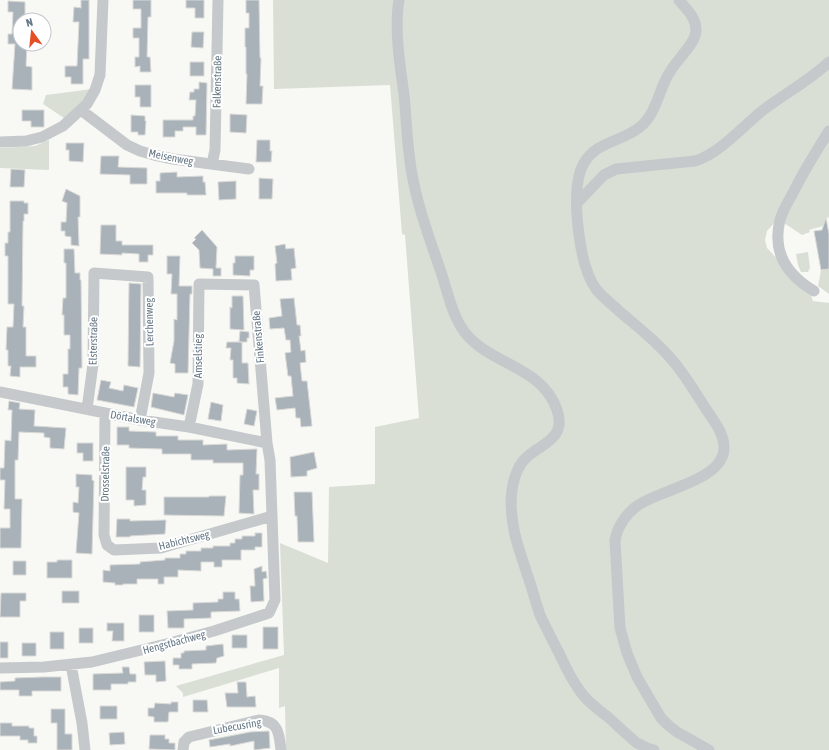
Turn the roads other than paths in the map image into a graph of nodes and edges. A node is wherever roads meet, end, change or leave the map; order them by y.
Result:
1 (103, 0) edge
2 (218, 0) edge
3 (399, 0) edge
4 (678, 0) edge
5 (829, 62) edge
6 (81, 110) junction
7 (829, 131) edge
8 (0, 142) edge
9 (212, 164) junction
10 (249, 169) dead end
11 (578, 202) junction
12 (94, 273) joint
13 (199, 284) joint
14 (814, 291) dead end
15 (0, 392) edge
16 (87, 409) junction
17 (105, 413) junction
18 (140, 420) junction
19 (189, 427) junction
20 (267, 443) junction
21 (272, 516) junction
22 (104, 535) joint
23 (71, 665) junction
24 (0, 668) edge
25 (84, 750) edge
26 (183, 750) edge
27 (281, 750) edge
28 (654, 750) edge
29 (709, 750) edge

1 - 6 street
2 - 9 street, Falkenstraße
3 - 28 street
4 - 11 street
5 - 11 street
6 - 8 street
6 - 9 street, Meisenweg
7 - 14 street
9 - 10 street, Meisenweg
11 - 29 street
12 - 16 street, Elsterstraße
12 - 18 street, Lerchenweg
13 - 19 street, Amselstieg
13 - 20 street, Finkenstraße
15 - 16 street, Dörtalsweg
16 - 17 street, Dörtalsweg
17 - 18 street, Dörtalsweg
17 - 22 street, Drosselstraße
18 - 19 street, Dörtalsweg
19 - 20 street, Dörtalsweg
20 - 21 street
21 - 22 street, Habichtsweg
21 - 23 street, Hengstbachweg
23 - 24 street, Hengstbachweg
23 - 25 street
26 - 27 street, Lubecusring

